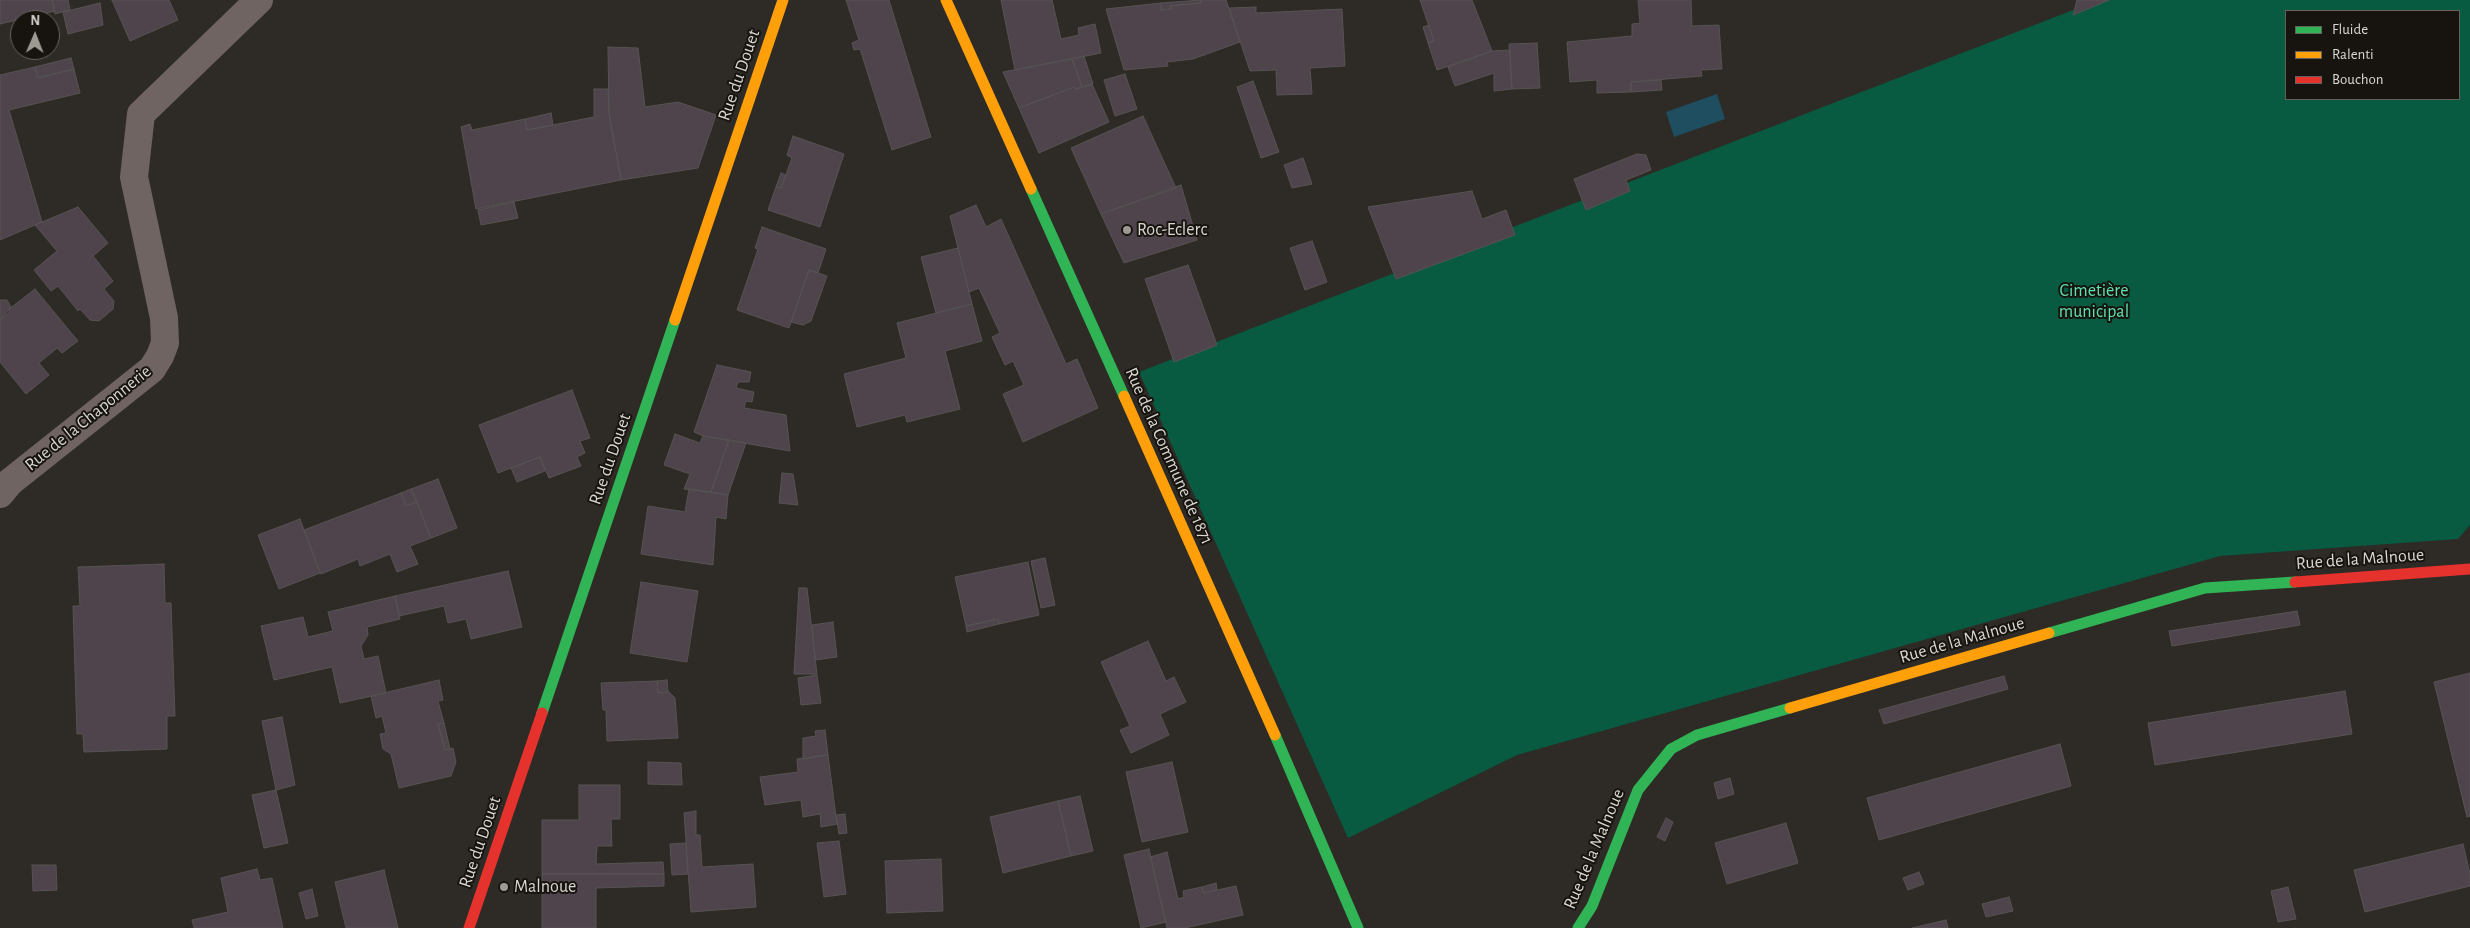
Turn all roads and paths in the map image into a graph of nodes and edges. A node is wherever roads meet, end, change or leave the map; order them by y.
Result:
1 (259, 0) edge
2 (783, 0) edge
3 (946, 0) edge
4 (0, 494) edge
5 (2470, 569) edge
6 (469, 928) edge
7 (1358, 928) edge
8 (1578, 928) edge

1 - 4 street, Rue de la Chaponnerie
2 - 6 street, Rue du Douet
3 - 7 street, Rue de la Commune de 1871
5 - 8 street, Rue de la Malnoue

